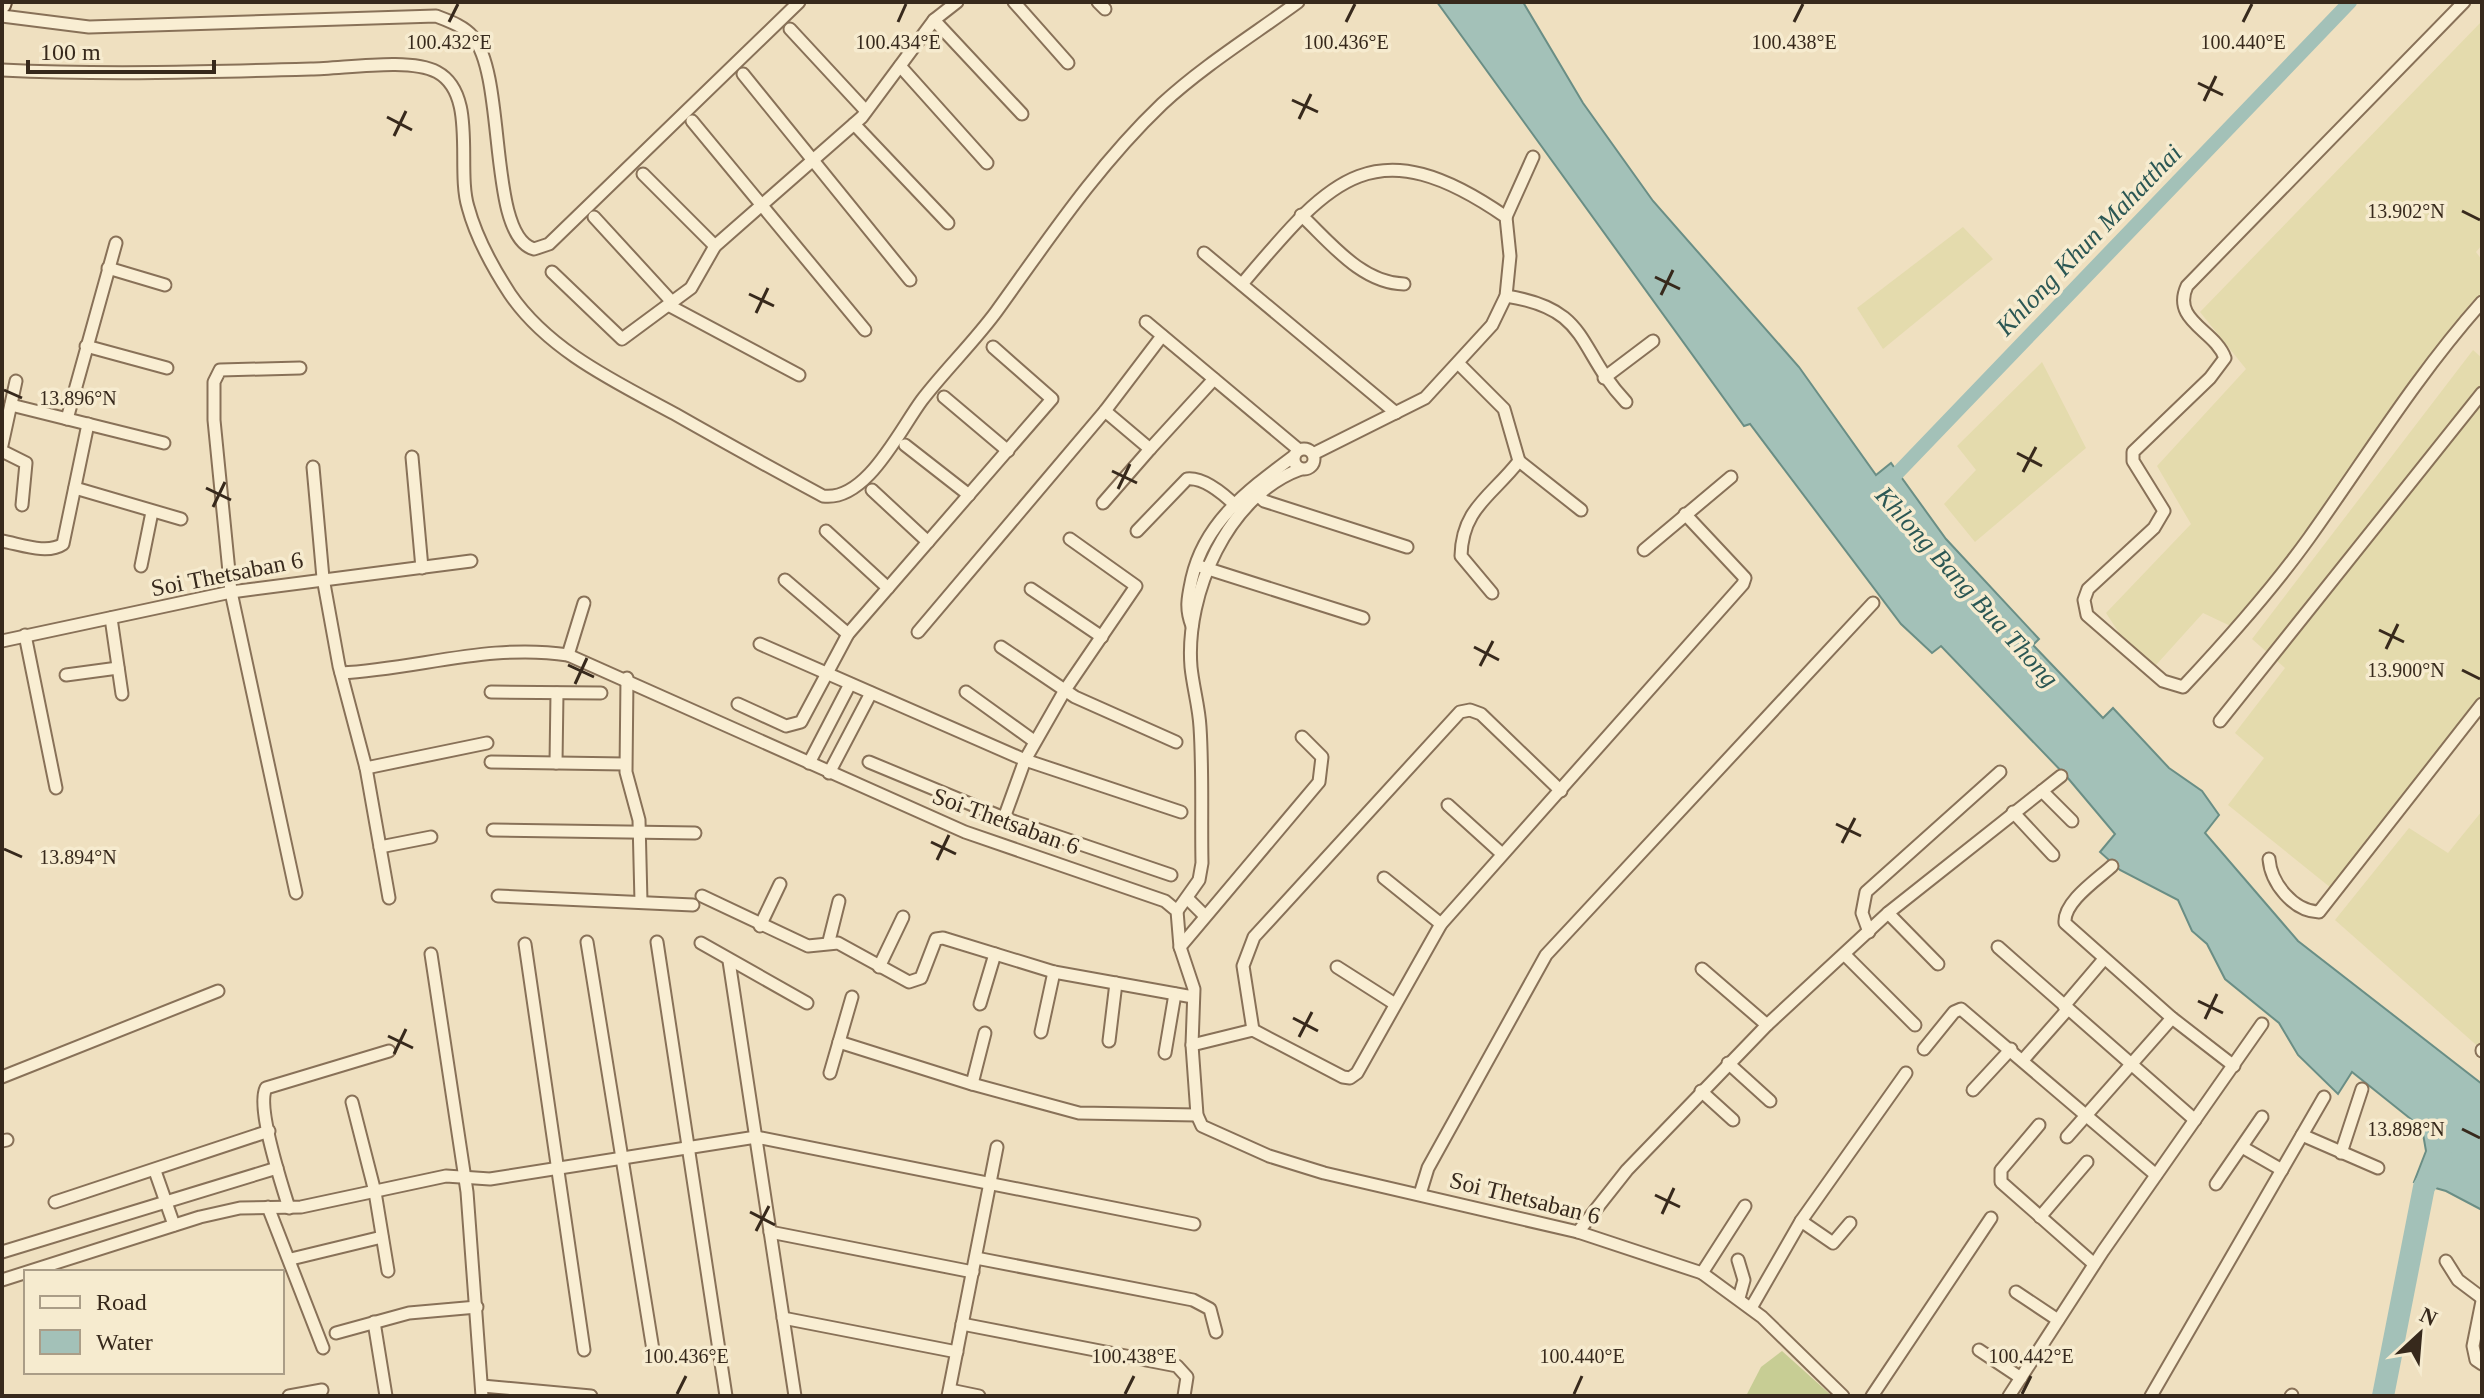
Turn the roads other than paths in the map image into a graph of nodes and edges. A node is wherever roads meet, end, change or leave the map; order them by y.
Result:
1 (799, 2) edge
2 (957, 2) edge
3 (1014, 2) edge
4 (1298, 2) edge
5 (2464, 2) edge
6 (2, 16) edge
7 (934, 20) junction
8 (790, 29) dead end
9 (1068, 63) dead end
10 (900, 66) junction
11 (2, 70) edge
12 (743, 74) dead end
13 (866, 111) junction
14 (1022, 114) dead end
15 (692, 121) dead end
16 (854, 124) junction
17 (1533, 157) dead end
18 (811, 161) junction
19 (987, 163) dead end
20 (643, 174) dead end
21 (761, 206) junction
22 (1301, 215) junction
23 (594, 217) dead end
24 (1506, 217) junction
25 (948, 223) dead end
26 (116, 243) dead end
27 (715, 246) junction
28 (1204, 253) dead end
29 (108, 268) junction
30 (552, 272) dead end
31 (910, 280) dead end
32 (1242, 284) junction
33 (1404, 284) dead end
34 (165, 285) dead end
35 (1506, 296) junction
36 (2482, 302) edge
37 (670, 304) junction
38 (1146, 322) dead end
39 (865, 330) dead end
40 (1162, 336) junction
41 (1653, 341) dead end
42 (86, 346) junction
43 (993, 347) dead end
44 (1459, 364) junction
45 (167, 368) dead end
46 (300, 368) dead end
47 (799, 375) dead end
48 (1604, 378) junction
49 (1214, 379) junction
50 (16, 381) dead end
51 (2482, 393) edge
52 (944, 397) dead end
53 (1626, 402) dead end
54 (11, 405) junction
55 (1105, 411) junction
56 (1396, 413) junction
57 (67, 419) junction
58 (88, 424) junction
59 (164, 443) dead end
60 (905, 445) dead end
61 (2, 448) edge
62 (1150, 449) junction
63 (1008, 451) junction
64 (1296, 453) junction
65 (1313, 454) junction
66 (412, 457) dead end
67 (1519, 461) junction
68 (313, 467) dead end
69 (1301, 469) junction
70 (1731, 477) dead end
71 (75, 488) junction
72 (872, 490) dead end
73 (1255, 492) junction
74 (969, 495) junction
75 (1103, 503) dead end
76 (22, 505) dead end
77 (1238, 508) junction
78 (1581, 510) dead end
79 (152, 512) junction
80 (1685, 514) junction
81 (181, 519) dead end
82 (826, 531) dead end
83 (1137, 531) dead end
84 (1070, 539) dead end
85 (2, 541) edge
86 (928, 542) junction
87 (1407, 547) dead end
88 (1644, 550) dead end
89 (471, 561) dead end
90 (141, 566) dead end
91 (1201, 567) junction
92 (422, 568) junction
93 (323, 578) junction
94 (785, 580) dead end
95 (888, 588) junction
96 (1031, 589) dead end
97 (231, 592) junction
98 (1492, 593) dead end
99 (584, 603) dead end
100 (1873, 603) dead end
101 (111, 618) junction
102 (1363, 618) dead end
103 (918, 632) dead end
104 (848, 634) junction
105 (25, 635) junction
106 (1102, 637) junction
107 (2, 641) edge
108 (760, 644) dead end
109 (1001, 647) dead end
110 (568, 655) junction
111 (118, 668) junction
112 (341, 673) junction
113 (827, 674) junction
114 (66, 675) dead end
115 (627, 678) junction
116 (850, 684) junction
117 (1065, 690) junction
118 (491, 692) dead end
119 (966, 692) dead end
120 (557, 693) junction
121 (601, 693) dead end
122 (871, 693) junction
123 (122, 694) dead end
124 (738, 704) dead end
125 (2482, 704) edge
126 (2220, 721) dead end
127 (1302, 737) dead end
128 (1034, 741) junction
129 (1176, 742) dead end
130 (487, 743) dead end
131 (1025, 760) junction
132 (491, 762) dead end
133 (869, 762) dead end
134 (556, 763) junction
135 (809, 763) junction
136 (625, 764) junction
137 (366, 768) junction
138 (2000, 772) dead end
139 (829, 773) junction
140 (2061, 776) dead end
141 (56, 788) dead end
142 (1561, 791) junction
143 (2042, 791) junction
144 (1448, 805) dead end
145 (1181, 812) dead end
146 (2013, 812) junction
147 (1004, 818) junction
148 (2072, 821) dead end
149 (493, 830) dead end
150 (640, 833) junction
151 (695, 833) dead end
152 (431, 837) dead end
153 (380, 847) junction
154 (1501, 853) junction
155 (2053, 855) dead end
156 (2269, 859) dead end
157 (2112, 866) dead end
158 (1171, 875) dead end
159 (1384, 878) dead end
160 (780, 884) dead end
161 (296, 893) dead end
162 (498, 896) dead end
163 (702, 896) dead end
164 (389, 898) dead end
165 (1187, 898) junction
166 (839, 901) dead end
167 (641, 902) junction
168 (693, 905) dead end
169 (1177, 911) junction
170 (1888, 913) junction
171 (1204, 915) junction
172 (903, 917) dead end
173 (1441, 924) junction
174 (760, 926) junction
175 (1869, 932) junction
176 (829, 941) junction
177 (587, 942) dead end
178 (657, 942) dead end
179 (701, 943) dead end
180 (525, 944) dead end
181 (1180, 947) junction
182 (1998, 947) dead end
183 (431, 954) dead end
184 (995, 954) junction
185 (1846, 956) junction
186 (2104, 959) junction
187 (729, 961) junction
188 (1938, 964) dead end
189 (879, 967) junction
190 (1337, 967) dead end
191 (1702, 969) dead end
192 (1054, 972) junction
193 (1116, 983) junction
194 (218, 991) dead end
195 (1175, 994) junction
196 (852, 997) dead end
197 (1193, 997) junction
198 (807, 1003) dead end
199 (980, 1004) dead end
200 (1395, 1004) junction
201 (2066, 1008) junction
202 (2172, 1018) junction
203 (2262, 1024) dead end
204 (1767, 1025) junction
205 (1915, 1025) dead end
206 (1253, 1030) junction
207 (1041, 1032) dead end
208 (985, 1033) dead end
209 (1109, 1041) dead end
210 (839, 1042) junction
211 (1192, 1045) junction
212 (1924, 1049) dead end
213 (2011, 1049) junction
214 (389, 1051) dead end
215 (1165, 1053) dead end
216 (2023, 1060) junction
217 (1728, 1063) junction
218 (2234, 1066) junction
219 (2131, 1067) junction
220 (830, 1073) dead end
221 (1906, 1073) dead end
222 (2, 1077) edge
223 (972, 1084) junction
224 (2362, 1089) dead end
225 (1973, 1090) dead end
226 (1701, 1091) junction
227 (2324, 1097) dead end
228 (1770, 1101) dead end
229 (352, 1102) dead end
230 (1197, 1115) junction
231 (2086, 1116) junction
232 (2262, 1117) dead end
233 (1733, 1120) dead end
234 (2195, 1120) junction
235 (2039, 1125) dead end
236 (269, 1131) junction
237 (2302, 1135) junction
238 (756, 1137) junction
239 (2067, 1137) dead end
240 (997, 1147) dead end
241 (2242, 1147) junction
242 (689, 1148) junction
243 (2341, 1153) junction
244 (623, 1158) junction
245 (2087, 1162) dead end
246 (277, 1168) junction
247 (558, 1168) junction
248 (2378, 1168) dead end
249 (2282, 1170) junction
250 (155, 1171) junction
251 (465, 1175) junction
252 (2156, 1175) junction
253 (2216, 1184) dead end
254 (990, 1185) junction
255 (375, 1192) junction
256 (1420, 1194) junction
257 (55, 1202) dead end
258 (166, 1202) junction
259 (1745, 1206) dead end
260 (268, 1207) junction
261 (289, 1208) junction
262 (2040, 1217) junction
263 (1991, 1218) dead end
264 (1801, 1221) junction
265 (1850, 1223) dead end
266 (1194, 1224) dead end
267 (174, 1225) junction
268 (770, 1232) junction
269 (1578, 1232) junction
270 (382, 1237) junction
271 (2, 1252) edge
272 (976, 1258) junction
273 (291, 1259) junction
274 (1738, 1260) dead end
275 (2446, 1261) dead end
276 (2094, 1264) junction
277 (33, 1270) edge
278 (388, 1271) dead end
279 (973, 1272) junction
280 (24, 1273) edge
281 (1702, 1273) junction
282 (2, 1280) edge
283 (2016, 1292) dead end
284 (1739, 1298) junction
285 (2482, 1300) edge
286 (477, 1307) junction
287 (1751, 1308) junction
288 (783, 1318) junction
289 (2058, 1320) junction
290 (374, 1322) junction
291 (962, 1324) junction
292 (1216, 1332) dead end
293 (336, 1333) dead end
294 (323, 1348) dead end
295 (584, 1350) dead end
296 (653, 1350) dead end
297 (1979, 1350) dead end
298 (957, 1352) junction
299 (2482, 1364) edge
300 (2021, 1378) junction
301 (322, 1390) dead end
302 (482, 1391) edge
303 (949, 1393) edge
304 (289, 1396) edge
305 (386, 1396) edge
306 (591, 1396) edge
307 (726, 1396) edge
308 (795, 1396) edge
309 (979, 1396) edge
310 (1184, 1396) edge
311 (1843, 1396) edge
312 (1872, 1396) edge
313 (2009, 1396) edge
314 (2151, 1396) edge

1 - 6 street
2 - 7 street
3 - 9 street
4 - 11 street
5 - 36 street
7 - 10 street
7 - 14 street
8 - 13 street
10 - 13 street
10 - 19 street
12 - 18 street
13 - 16 street
15 - 21 street
16 - 18 street
16 - 25 street
17 - 24 street
18 - 21 street
18 - 31 street
20 - 27 street
21 - 27 street
21 - 39 street
22 - 24 street
22 - 32 street
22 - 33 street
23 - 37 street
24 - 35 street
26 - 29 street
27 - 37 street
28 - 32 street
29 - 34 street
29 - 42 street
30 - 37 street
32 - 56 street
35 - 44 street
35 - 48 street
37 - 47 street
38 - 40 street
40 - 49 street
40 - 55 street
41 - 48 street
42 - 45 street
42 - 57 street
43 - 63 street
44 - 56 street
44 - 67 street
46 - 97 street
48 - 53 street
49 - 62 street
49 - 64 street
50 - 54 street
51 - 126 street
52 - 63 street
54 - 57 street
54 - 61 street
55 - 62 street
55 - 103 street
56 - 65 street
57 - 58 street
58 - 59 street
58 - 71 street
60 - 74 street
61 - 76 street
62 - 75 street
63 - 74 street
64 - 65 street
64 - 69 street
64 - 73 street
65 - 69 street
66 - 92 street
67 - 78 street
67 - 98 street
68 - 93 street
69 - 73 street
70 - 80 street
71 - 79 street
71 - 85 street
72 - 86 street
73 - 77 street
73 - 87 street
74 - 86 street
77 - 83 street
77 - 91 street
79 - 81 street
79 - 90 street
80 - 88 street
80 - 142 street
82 - 95 street
84 - 106 street
86 - 95 street
89 - 92 street
91 - 102 street
91 - 165 street
92 - 93 street
93 - 97 street, Soi Thetsaban 6
93 - 112 street, Soi Thetsaban 6
94 - 104 street
95 - 104 street
96 - 106 street
97 - 101 street, Soi Thetsaban 6
97 - 161 street
99 - 110 street
100 - 256 street
101 - 105 street, Soi Thetsaban 6
101 - 111 street
104 - 113 street
105 - 107 street, Soi Thetsaban 6
105 - 141 street
106 - 117 street
108 - 113 street
109 - 117 street
110 - 112 street, Soi Thetsaban 6
110 - 115 street, Soi Thetsaban 6
111 - 114 street
111 - 123 street
112 - 137 street
113 - 116 street
113 - 124 street
115 - 135 street, Soi Thetsaban 6
115 - 136 street
116 - 122 street
116 - 135 street
117 - 128 street
117 - 129 street
118 - 120 street
119 - 128 street
120 - 121 street
120 - 134 street
122 - 131 street
122 - 139 street
125 - 156 street
127 - 171 street
128 - 131 street
130 - 137 street
131 - 145 street
131 - 147 street
132 - 134 street
133 - 147 street
134 - 136 street
135 - 139 street, Soi Thetsaban 6
136 - 150 street
137 - 153 street
138 - 175 street
139 - 169 street, Soi Thetsaban 6
140 - 143 street
142 - 154 street
142 - 206 street
143 - 146 street
143 - 148 street
144 - 154 street
146 - 155 street
146 - 170 street
147 - 158 street
149 - 150 street
150 - 151 street
150 - 167 street
152 - 153 street
153 - 164 street
154 - 173 street
157 - 186 street
159 - 173 street
160 - 174 street
162 - 167 street
163 - 174 street
165 - 169 street
165 - 171 street
166 - 176 street
167 - 168 street
169 - 181 street
170 - 175 street
170 - 188 street
171 - 181 street
172 - 189 street
173 - 200 street
174 - 176 street
175 - 185 street
176 - 189 street
177 - 244 street
178 - 242 street
179 - 187 street
180 - 247 street
181 - 197 street
182 - 201 street
183 - 251 street
184 - 189 street
184 - 192 street
184 - 199 street
185 - 204 street
185 - 205 street
186 - 201 street
186 - 202 street
187 - 198 street
187 - 238 street
190 - 200 street
191 - 204 street
192 - 193 street
192 - 207 street
193 - 195 street
193 - 209 street
194 - 222 street
195 - 197 street
195 - 215 street
196 - 210 street
197 - 211 street
200 - 206 street
201 - 216 street
201 - 219 street
202 - 218 street
202 - 219 street
203 - 218 street
204 - 217 street
206 - 211 street
208 - 223 street
210 - 220 street
210 - 223 street
211 - 230 street
212 - 213 street
213 - 216 street
213 - 225 street
214 - 236 street
216 - 231 street
217 - 226 street
217 - 228 street
218 - 234 street
219 - 231 street
219 - 234 street
221 - 264 street
223 - 230 street
224 - 243 street
226 - 233 street
226 - 269 street
227 - 237 street
229 - 255 street
230 - 256 street, Soi Thetsaban 6
231 - 239 street
231 - 252 street
232 - 241 street
234 - 252 street
235 - 262 street
236 - 246 street
236 - 250 street
237 - 243 street
237 - 249 street
238 - 242 street
238 - 254 street
238 - 268 street
240 - 254 street
241 - 249 street
241 - 253 street
242 - 244 street
242 - 307 street
243 - 248 street
244 - 247 street
244 - 296 street
245 - 262 street
246 - 258 street
246 - 261 street
247 - 251 street
247 - 295 street
249 - 314 street
250 - 257 street
250 - 258 street
251 - 255 street
251 - 286 street
252 - 276 street
254 - 266 street
254 - 272 street
255 - 261 street
255 - 270 street
256 - 269 street, Soi Thetsaban 6
258 - 267 street
258 - 271 street
259 - 281 street
260 - 261 street
260 - 267 street
260 - 273 street
262 - 276 street
263 - 312 street
264 - 265 street
264 - 287 street
267 - 277 street
268 - 279 street
268 - 288 street
269 - 281 street, Soi Thetsaban 6
270 - 273 street
270 - 278 street
272 - 279 street
272 - 292 street
273 - 294 street
274 - 284 street
275 - 285 street
276 - 289 street
279 - 291 street
280 - 282 street
281 - 284 street, Soi Thetsaban 6
283 - 289 street
284 - 287 street, Soi Thetsaban 6
285 - 299 street
286 - 290 street
286 - 302 street
287 - 311 street, Soi Thetsaban 6
288 - 298 street
288 - 308 street
289 - 300 street
290 - 293 street
290 - 305 street
291 - 298 street
291 - 310 street
297 - 300 street
298 - 303 street
300 - 313 street
301 - 304 street
302 - 306 street
303 - 309 street

